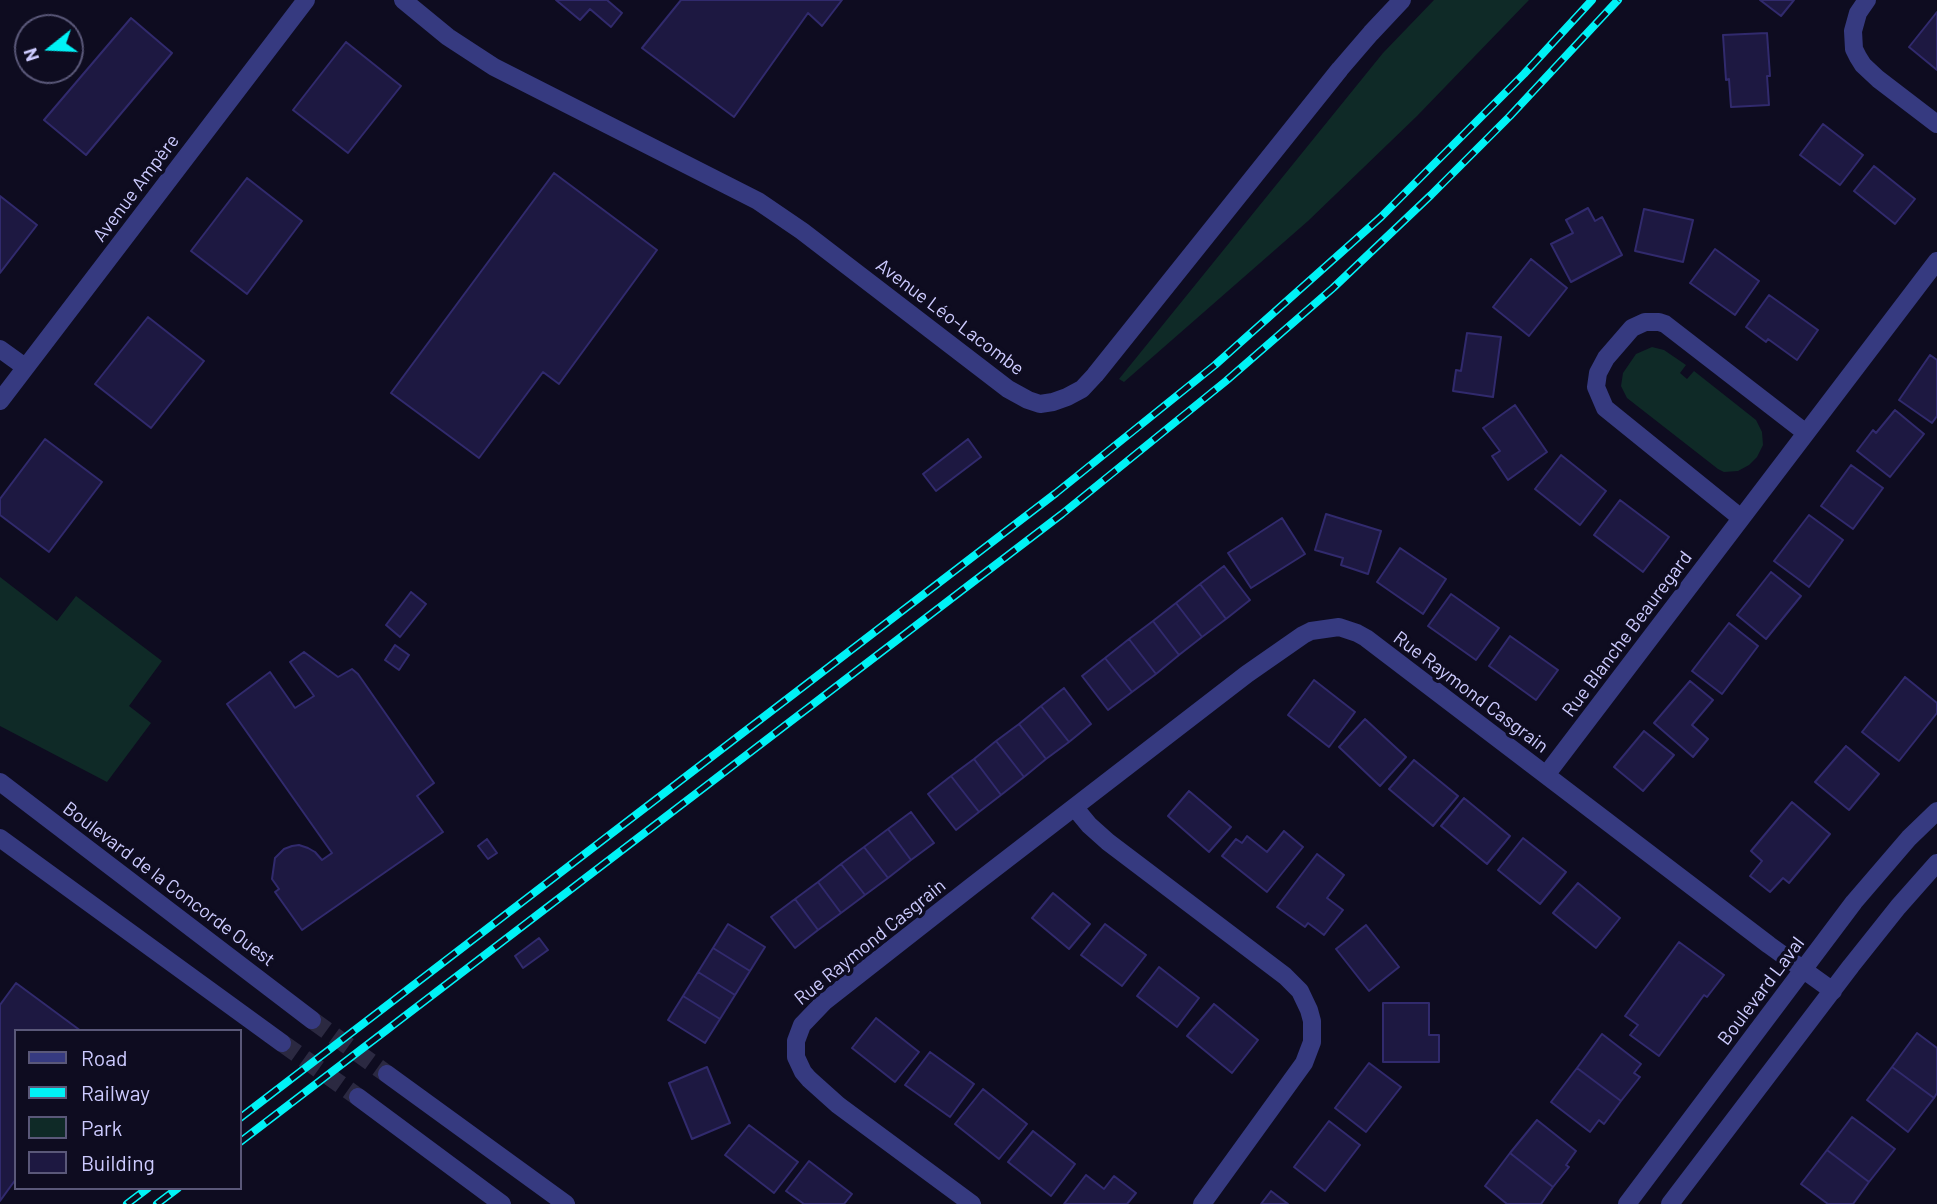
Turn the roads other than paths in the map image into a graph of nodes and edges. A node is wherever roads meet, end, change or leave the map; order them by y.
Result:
1 (306, 0) edge
2 (403, 0) edge
3 (1402, 0) edge
4 (1867, 0) edge
5 (1937, 124) edge
6 (1937, 261) edge
7 (0, 349) edge
8 (25, 368) junction
9 (0, 401) edge
10 (1806, 433) junction
11 (1741, 518) junction
12 (1546, 775) junction
13 (0, 782) edge
14 (1075, 808) junction
15 (1937, 811) edge
16 (0, 838) edge
17 (1937, 863) edge
18 (1802, 970) junction
19 (1833, 991) junction
20 (312, 1020) tunnel mouth
21 (282, 1043) tunnel mouth
22 (387, 1073) tunnel mouth
23 (358, 1097) tunnel mouth
24 (502, 1204) edge
25 (566, 1204) edge
26 (972, 1204) edge
27 (1202, 1204) edge
28 (1626, 1204) edge
29 (1670, 1204) edge

1 - 8 street, Avenue Ampère
2 - 3 street, Avenue Léo-Lacombe
4 - 5 street
6 - 10 street, Rue Blanche Beauregard
7 - 8 street
8 - 9 street, Avenue Ampère
10 - 11 street, Rue Blanche Beauregard
10 - 11 street
11 - 12 street, Rue Blanche Beauregard
12 - 14 street, Rue Raymond Casgrain
12 - 18 street, Rue Raymond Casgrain
13 - 20 street, Boulevard de la Concorde Ouest
14 - 26 street, Rue Raymond Casgrain
14 - 27 street
15 - 18 street, Boulevard Laval
16 - 21 street
17 - 19 street
18 - 19 street, Rue Raymond Casgrain
18 - 28 street, Boulevard Laval
19 - 29 street
22 - 25 street
23 - 24 street

